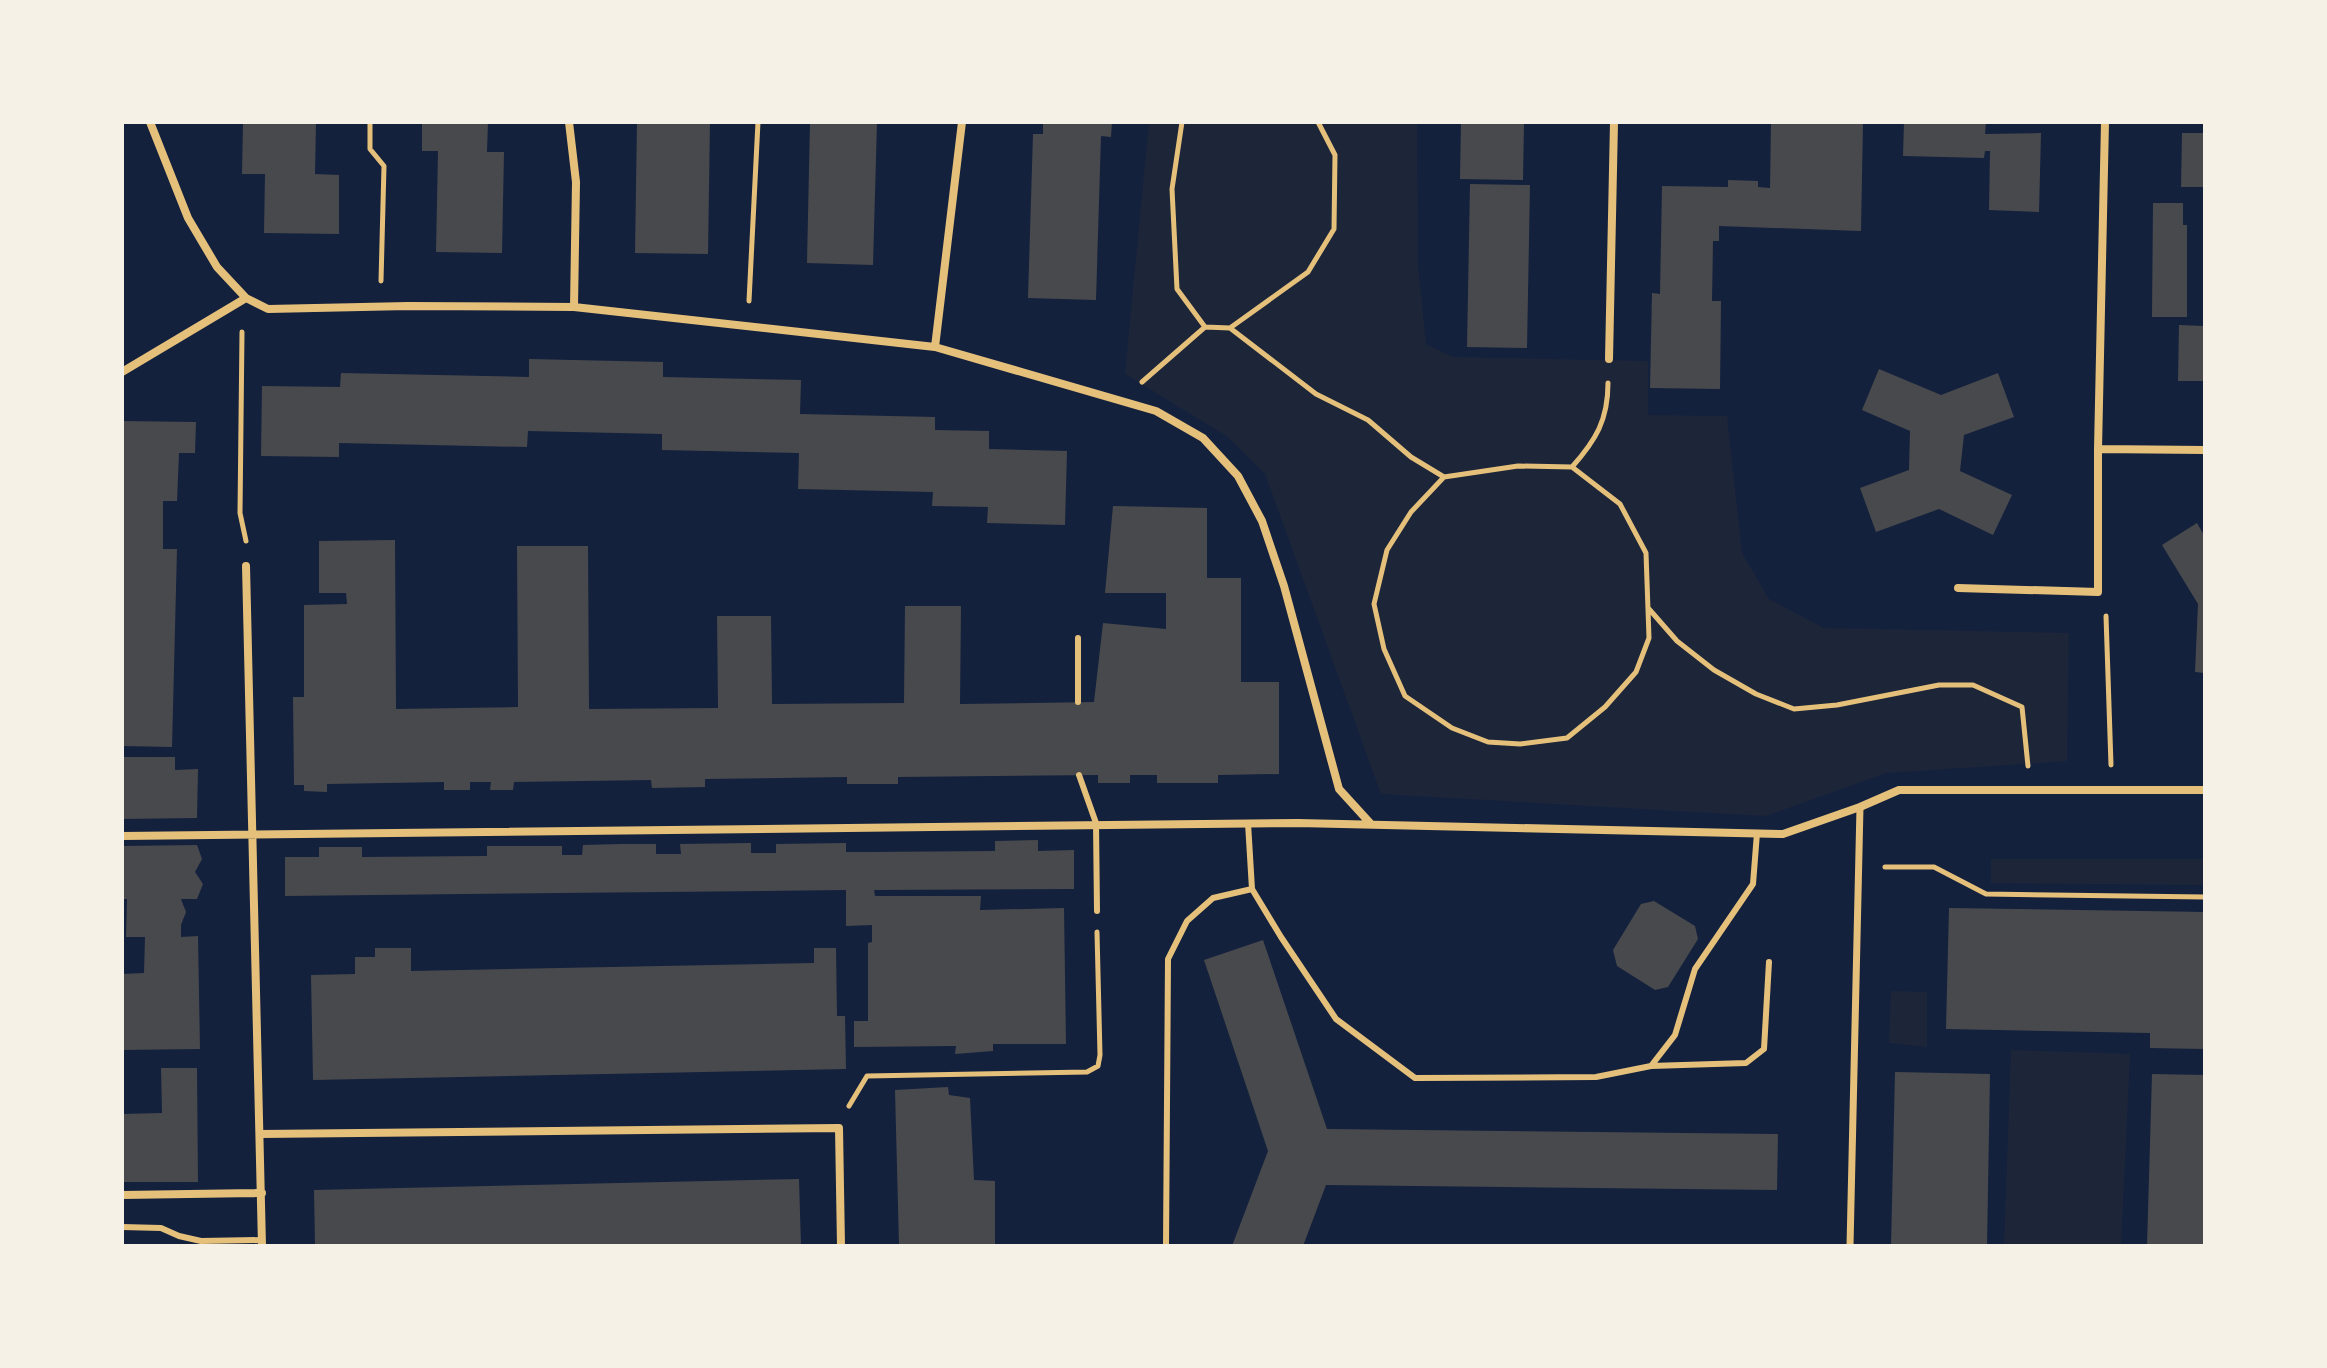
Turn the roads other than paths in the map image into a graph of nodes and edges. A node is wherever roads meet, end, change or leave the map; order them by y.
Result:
1 (150, 122) edge
2 (569, 122) edge
3 (962, 122) edge
4 (1614, 122) edge
5 (2105, 122) edge
6 (246, 298) junction
7 (574, 307) junction
8 (935, 347) junction
9 (1609, 359) road end
10 (122, 372) edge
11 (2098, 449) junction
12 (2205, 450) edge
13 (246, 566) road end
14 (1958, 588) dead end
15 (1078, 638) dead end
16 (1078, 702) dead end
17 (1079, 775) dead end
18 (2205, 790) edge
19 (1860, 807) junction
20 (1096, 823) junction
21 (1248, 823) junction
22 (1370, 823) junction
23 (1757, 833) junction
24 (250, 835) junction
25 (122, 836) edge
26 (1252, 889) junction
27 (1097, 911) road end
28 (1769, 962) dead end
29 (1651, 1066) junction
30 (260, 1134) junction
31 (262, 1193) junction
32 (122, 1195) edge
33 (122, 1227) edge
34 (262, 1243) edge
35 (841, 1246) edge
36 (1166, 1246) edge
37 (1850, 1246) edge

1 - 6 street
2 - 7 street
3 - 8 street
4 - 9 street
5 - 11 street
6 - 7 street
6 - 10 street
7 - 8 street
8 - 22 street
11 - 12 street
11 - 14 street
13 - 24 street
15 - 16 lane
17 - 20 lane
18 - 19 street
19 - 23 street
19 - 37 street
20 - 21 street
20 - 24 street
20 - 27 lane
21 - 22 street
21 - 26 lane
22 - 23 street
23 - 29 lane
24 - 25 street
24 - 30 street
26 - 29 lane
26 - 36 lane
28 - 29 lane
30 - 31 street
30 - 35 street
31 - 32 street
31 - 34 street
33 - 34 lane

